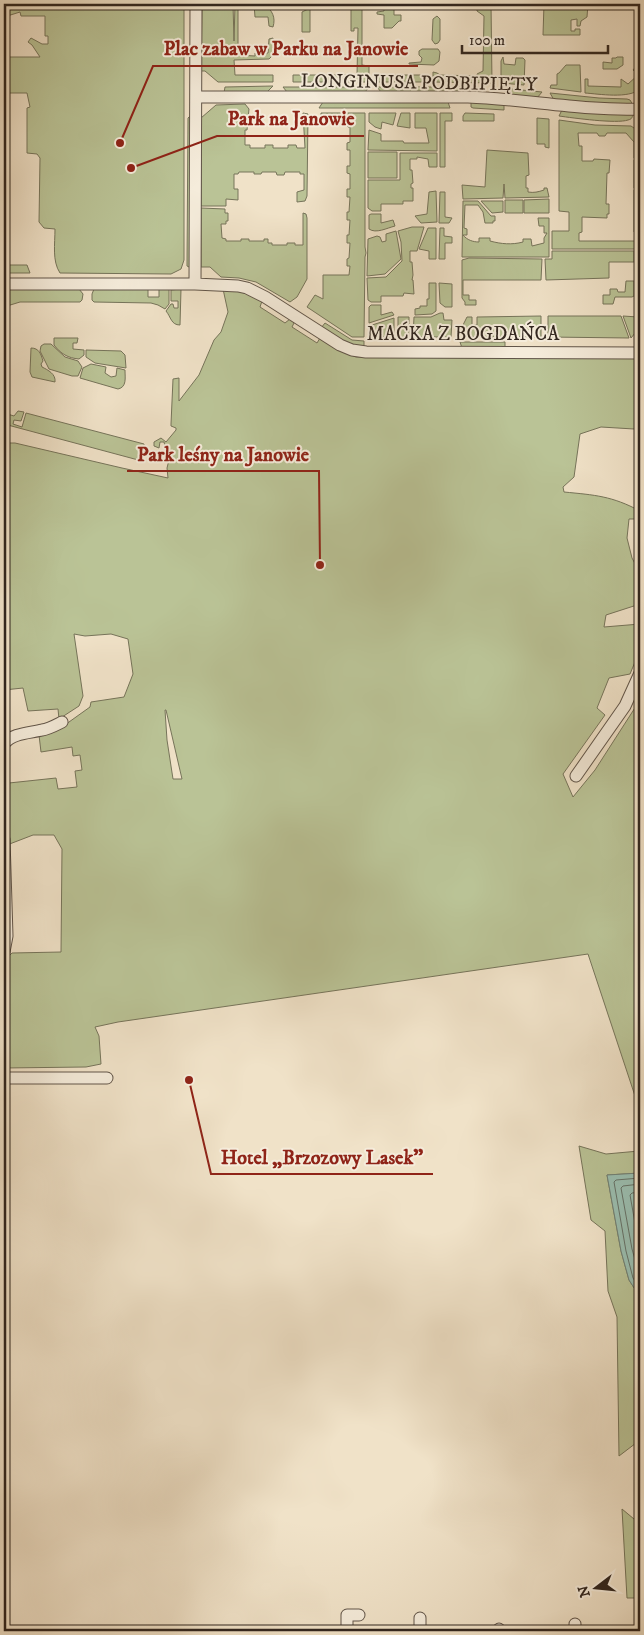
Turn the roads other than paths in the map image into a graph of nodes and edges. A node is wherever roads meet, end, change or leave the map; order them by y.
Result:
1 (196, 4) edge
2 (196, 97) junction
3 (640, 109) edge
4 (4, 284) edge
5 (196, 284) junction
6 (640, 353) edge
7 (640, 673) edge
8 (62, 722) dead end
9 (4, 744) edge
10 (576, 776) dead end
11 (4, 839) edge
12 (4, 952) edge
13 (4, 1078) edge
14 (107, 1078) dead end
15 (359, 1615) dead end
16 (420, 1618) dead end
17 (347, 1631) edge
18 (420, 1631) edge

1 - 2 street
2 - 3 street, LONGINUSA PODBIPIĘTY
2 - 5 street
4 - 5 street, MAĆKA Z BOGDAŃCA
5 - 6 street, MAĆKA Z BOGDAŃCA
7 - 10 street
8 - 9 street
11 - 12 street
13 - 14 street
15 - 17 street
16 - 18 street

